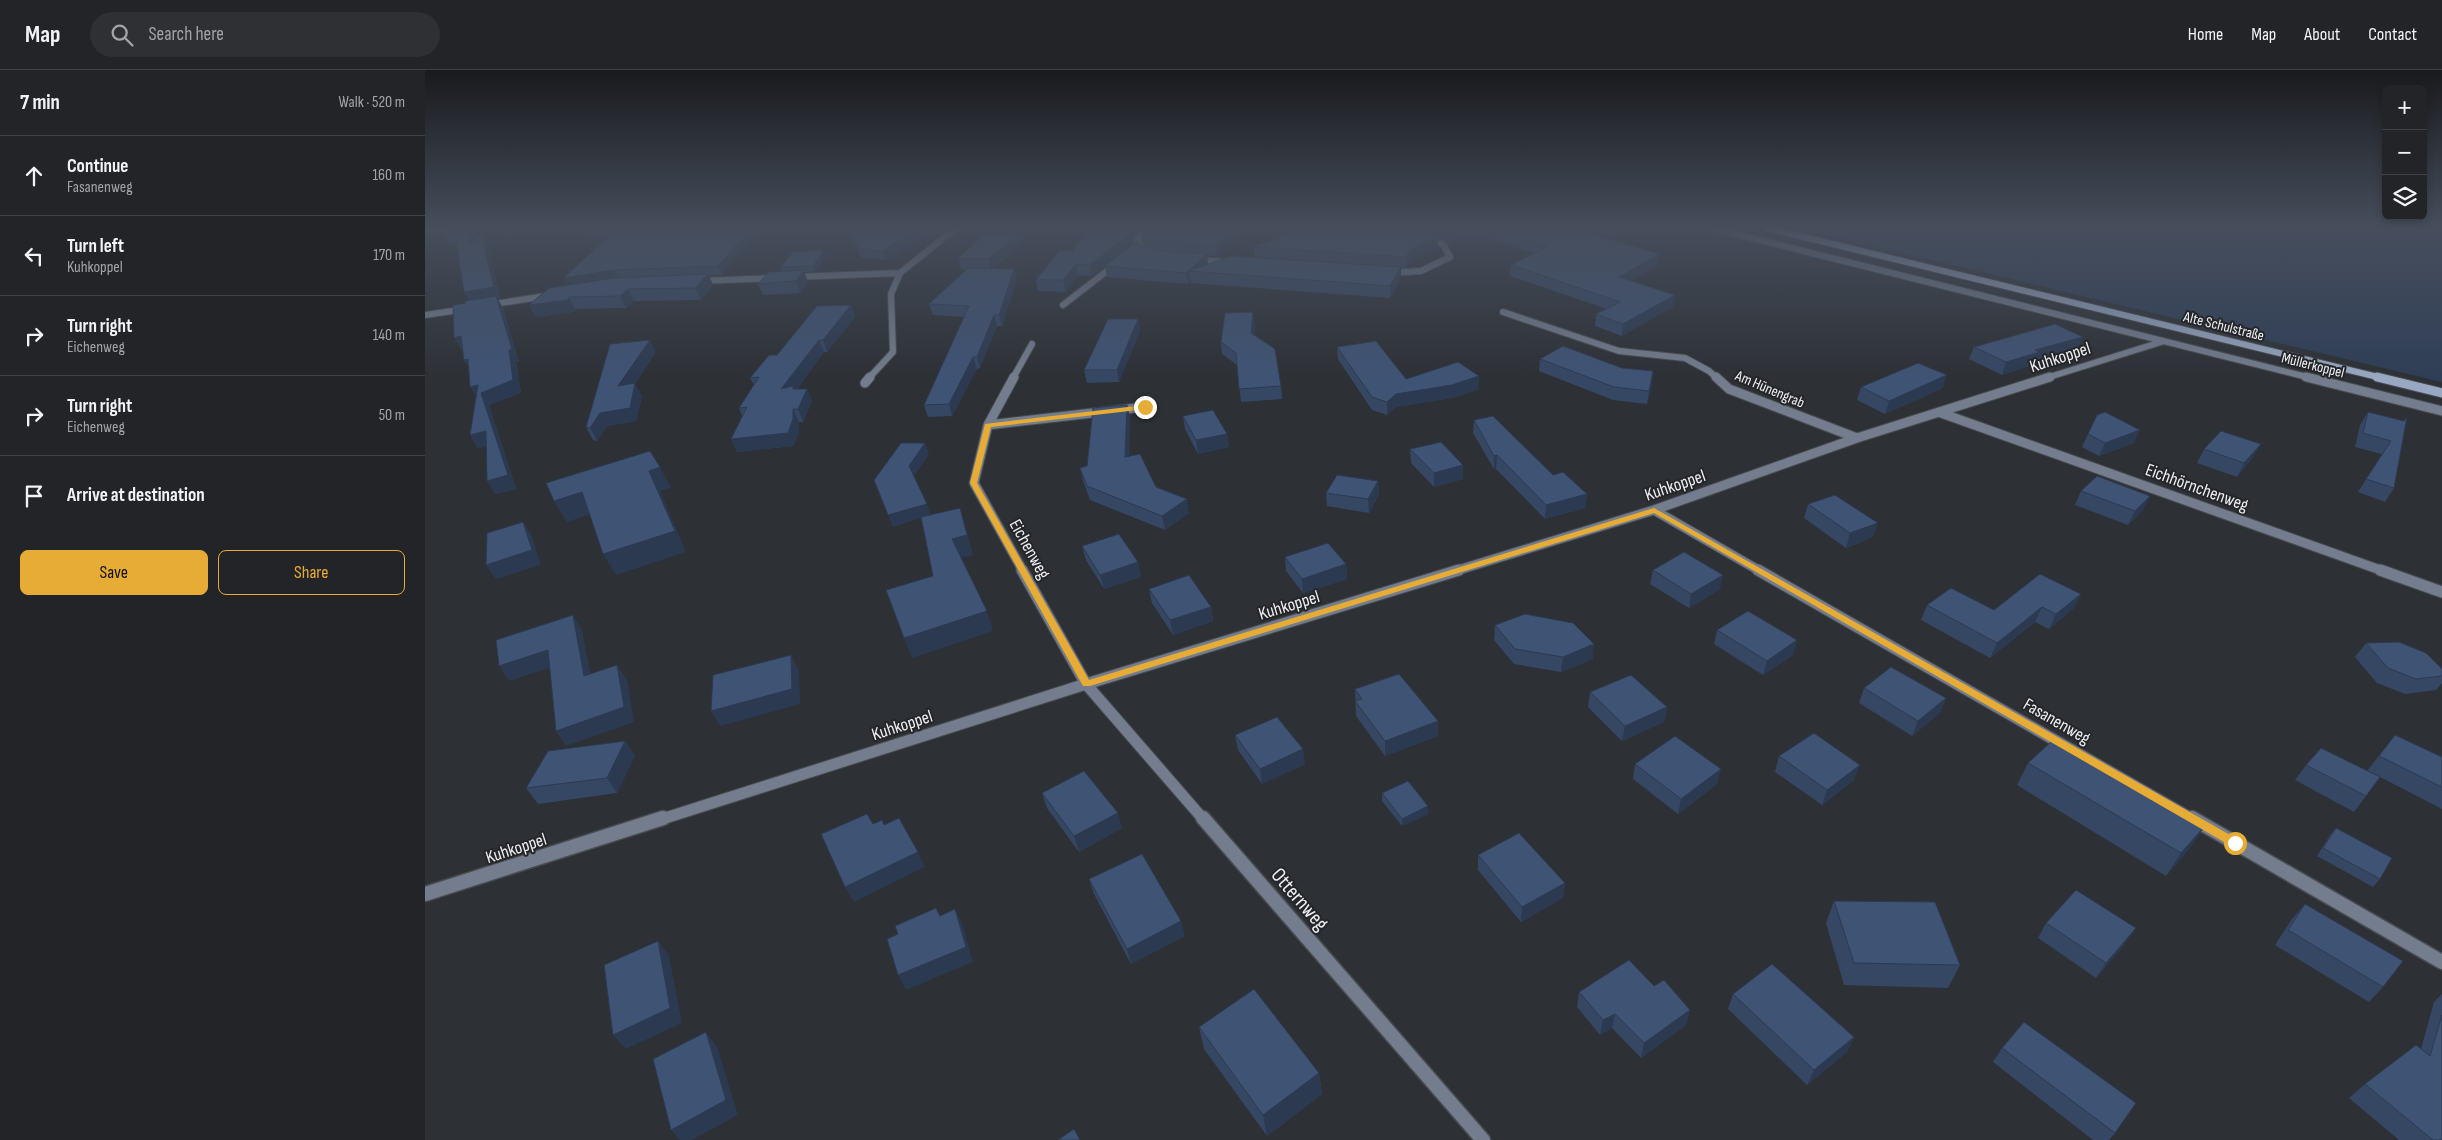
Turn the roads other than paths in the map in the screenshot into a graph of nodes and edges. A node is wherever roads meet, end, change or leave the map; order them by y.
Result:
1 (759, 278) edge
2 (898, 278) edge
3 (1098, 278) edge
4 (1909, 278) edge
5 (1973, 278) edge
6 (686, 281) edge
7 (561, 293) edge
8 (1063, 305) dead end
9 (483, 306) edge
10 (473, 308) edge
11 (1503, 312) dead end
12 (425, 315) edge
13 (2161, 342) junction
14 (1032, 344) dead end
15 (865, 383) dead end
16 (2442, 392) edge
17 (1145, 407) dead end
18 (2442, 411) edge
19 (1941, 413) junction
20 (988, 425) junction
21 (1857, 438) junction
22 (1654, 510) junction
23 (2442, 592) edge
24 (1087, 684) junction
25 (425, 894) edge
26 (2442, 962) edge
27 (1483, 1140) edge

1 - 6 street
2 - 15 street
3 - 8 street
4 - 13 street, Müllerkoppel
5 - 16 main road, Alte Schulstraße
7 - 9 street
10 - 12 street
11 - 21 street, Am Hünengrab
13 - 18 street, Müllerkoppel
13 - 19 street, Kuhkoppel
14 - 20 street, Eichenweg
17 - 20 street
19 - 21 street, Kuhkoppel
19 - 23 street, Eichhörnchenweg
20 - 24 street, Eichenweg
21 - 22 street, Kuhkoppel
22 - 24 street, Kuhkoppel
22 - 26 street, Fasanenweg
24 - 25 street, Kuhkoppel
24 - 27 street, Otternweg

